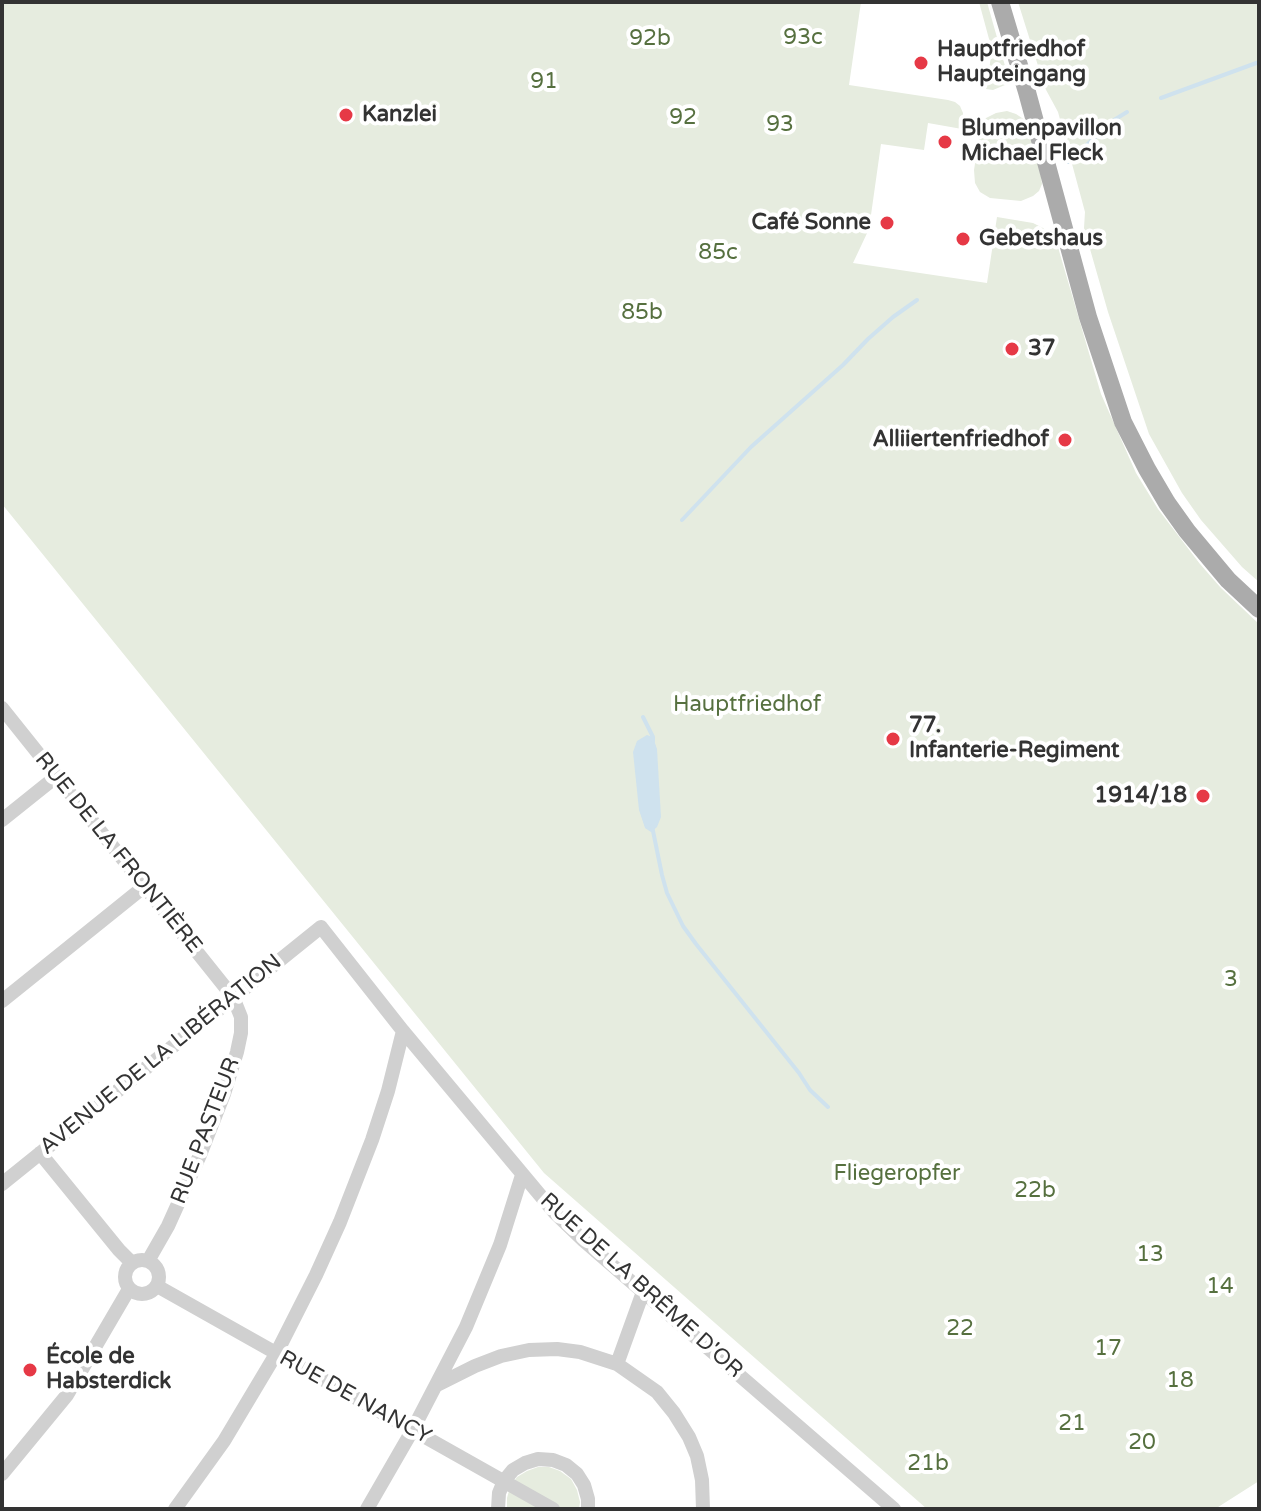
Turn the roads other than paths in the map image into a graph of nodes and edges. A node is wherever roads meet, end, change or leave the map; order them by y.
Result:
1 (1000, 2) edge
2 (1259, 609) edge
3 (2, 708) edge
4 (57, 776) junction
5 (2, 820) edge
6 (145, 886) junction
7 (321, 927) joint
8 (233, 997) junction
9 (2, 1001) edge
10 (403, 1031) junction
11 (40, 1153) junction
12 (522, 1175) junction
13 (2, 1184) edge
14 (148, 1261) junction
15 (132, 1263) junction
16 (157, 1286) junction
17 (129, 1289) junction
18 (643, 1292) junction
19 (276, 1354) junction
20 (617, 1364) junction
21 (437, 1385) junction
22 (412, 1431) junction
23 (2, 1474) edge
24 (504, 1481) junction
25 (175, 1509) edge
26 (367, 1509) edge
27 (498, 1509) edge
28 (553, 1509) edge
29 (588, 1509) edge
30 (703, 1509) edge
31 (894, 1509) edge

1 - 2 main road
3 - 4 street, RUE DE LA FRONTIÈRE
4 - 5 street
4 - 6 street, RUE DE LA FRONTIÈRE
6 - 8 street, RUE DE LA FRONTIÈRE
6 - 9 street
7 - 8 street, AVENUE DE LA LIBÉRATION
7 - 10 street, RUE DE LA BRÊME D'OR
8 - 11 street, AVENUE DE LA LIBÉRATION
8 - 14 street, RUE PASTEUR
10 - 12 street, RUE DE LA BRÊME D'OR
10 - 19 street
11 - 13 street, AVENUE DE LA LIBÉRATION
11 - 15 street
12 - 18 street, RUE DE LA BRÊME D'OR
12 - 21 street
14 - 15 street
14 - 16 street
15 - 17 street
16 - 17 street
16 - 19 street, RUE DE NANCY
17 - 23 street
18 - 20 street
18 - 31 street, RUE DE LA BRÊME D'OR
19 - 22 street, RUE DE NANCY
19 - 25 street
20 - 21 street
20 - 30 street
21 - 22 street
22 - 24 street, RUE DE NANCY
22 - 26 street
24 - 27 street
24 - 28 street, RUE DE NANCY
24 - 29 street

